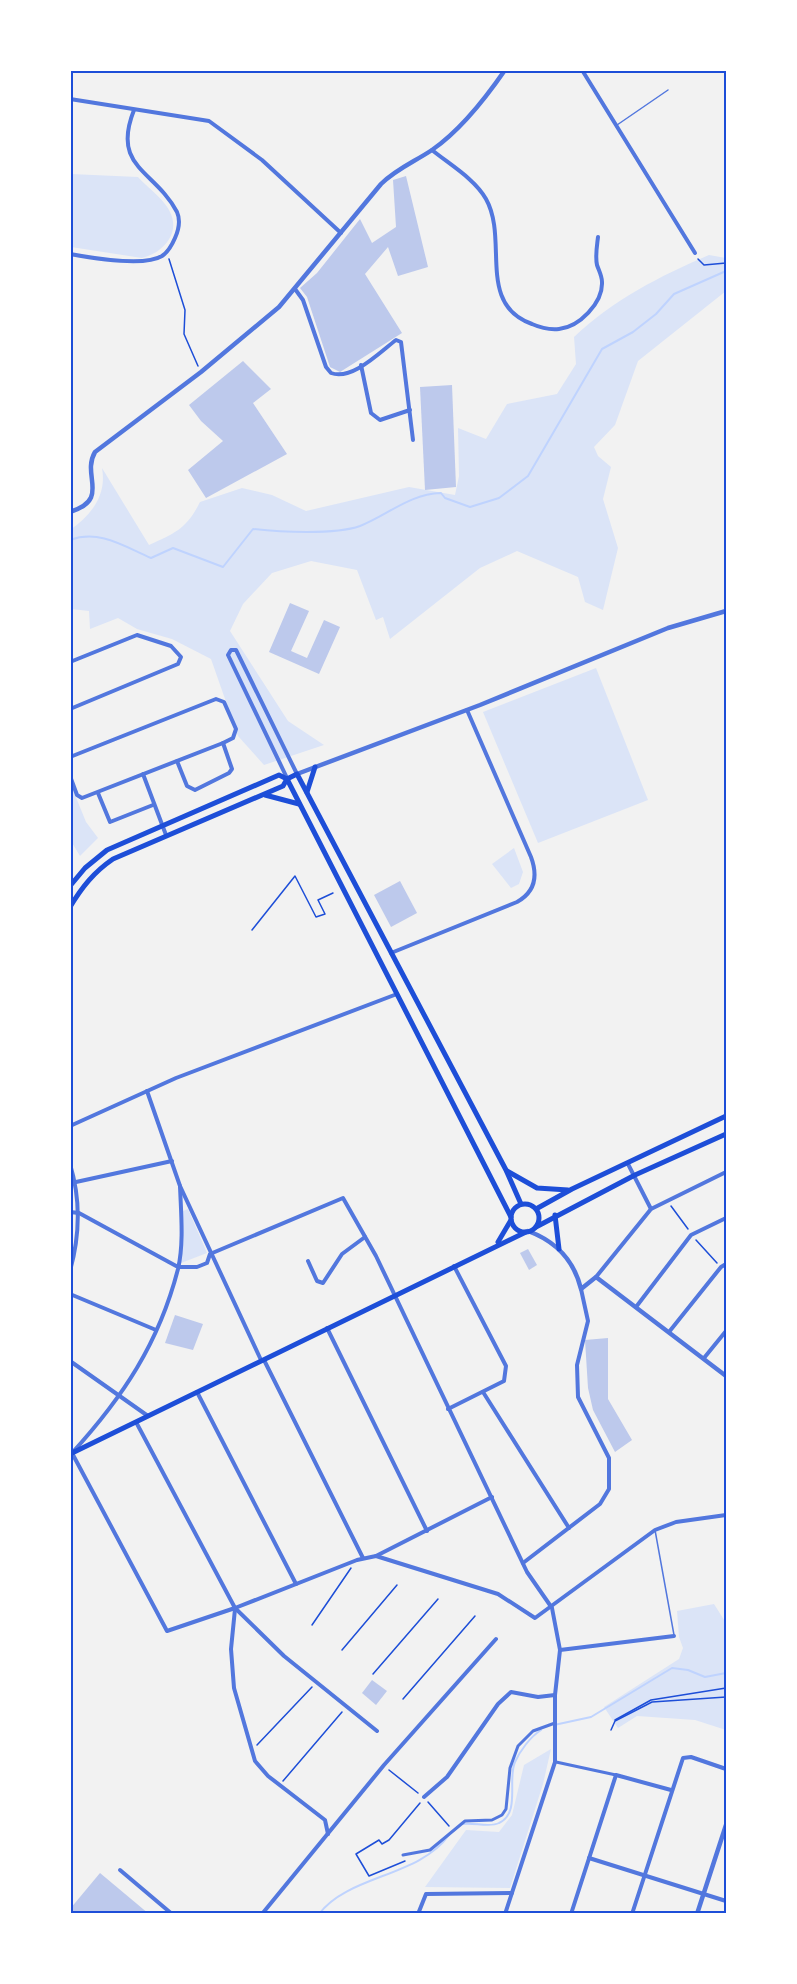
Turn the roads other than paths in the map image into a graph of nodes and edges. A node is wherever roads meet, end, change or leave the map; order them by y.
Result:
1 (505, 70) edge
2 (582, 70) edge
3 (668, 90) dead end
4 (70, 99) edge
5 (134, 110) junction
6 (616, 125) junction
7 (432, 150) junction
8 (342, 234) junction
9 (598, 237) dead end
10 (695, 253) road end
11 (70, 254) edge
12 (295, 289) junction
13 (361, 365) junction
14 (410, 410) junction
15 (413, 440) dead end
16 (70, 512) edge
17 (726, 611) edge
18 (70, 662) edge
19 (70, 709) edge
20 (467, 710) junction
21 (223, 743) junction
22 (70, 756) edge
23 (177, 761) junction
24 (315, 767) junction
25 (143, 774) junction
26 (297, 774) junction
27 (70, 776) edge
28 (287, 779) junction
29 (98, 793) junction
30 (307, 793) junction
31 (263, 795) junction
32 (299, 804) junction
33 (153, 805) junction
34 (210, 805) junction
35 (195, 824) junction
36 (161, 825) junction
37 (166, 835) junction
38 (70, 886) edge
39 (70, 907) edge
40 (391, 953) junction
41 (397, 994) junction
42 (437, 1038) junction
43 (424, 1047) junction
44 (147, 1091) junction
45 (726, 1116) edge
46 (70, 1126) edge
47 (726, 1134) edge
48 (172, 1161) junction
49 (70, 1164) edge
50 (628, 1164) junction
51 (506, 1170) junction
52 (726, 1172) edge
53 (635, 1175) junction
54 (76, 1182) junction
55 (180, 1186) junction
56 (572, 1189) junction
57 (521, 1204) junction
58 (536, 1209) junction
59 (651, 1209) junction
60 (70, 1212) edge
61 (79, 1213) junction
62 (555, 1215) junction
63 (726, 1218) edge
64 (511, 1219) junction
65 (535, 1227) junction
66 (527, 1231) junction
67 (365, 1237) junction
68 (547, 1241) junction
69 (498, 1243) junction
70 (559, 1249) junction
71 (210, 1254) junction
72 (308, 1261) dead end
73 (726, 1264) edge
74 (453, 1266) junction
75 (178, 1268) junction
76 (70, 1271) edge
77 (596, 1277) junction
78 (581, 1289) junction
79 (70, 1294) edge
80 (394, 1295) junction
81 (636, 1307) junction
82 (327, 1328) junction
83 (156, 1330) junction
84 (726, 1331) edge
85 (669, 1332) junction
86 (704, 1358) junction
87 (263, 1359) junction
88 (70, 1361) edge
89 (726, 1376) edge
90 (196, 1392) junction
91 (483, 1392) junction
92 (121, 1396) junction
93 (448, 1409) junction
94 (148, 1416) junction
95 (136, 1422) junction
96 (71, 1453) edge
97 (492, 1497) junction
98 (726, 1515) edge
99 (569, 1528) junction
100 (655, 1530) junction
101 (427, 1531) junction
102 (376, 1556) junction
103 (363, 1558) junction
104 (522, 1563) junction
105 (296, 1584) junction
106 (235, 1608) junction
107 (552, 1608) junction
108 (674, 1636) joint
109 (496, 1639) dead end
110 (560, 1650) junction
111 (555, 1695) junction
112 (555, 1722) junction
113 (377, 1731) dead end
114 (555, 1762) junction
115 (726, 1769) edge
116 (616, 1774) junction
117 (671, 1790) junction
118 (424, 1797) road end
119 (726, 1825) edge
120 (328, 1834) junction
121 (403, 1855) road end
122 (589, 1858) junction
123 (120, 1870) dead end
124 (644, 1874) junction
125 (512, 1893) junction
126 (704, 1893) junction
127 (726, 1901) edge
128 (172, 1914) edge
129 (262, 1914) edge
130 (418, 1914) edge
131 (505, 1914) edge
132 (571, 1914) edge
133 (632, 1914) edge
134 (698, 1914) edge

1 - 7 street
2 - 6 street
3 - 6 lane
4 - 5 street
5 - 8 street
5 - 11 street
6 - 10 street
7 - 8 street
7 - 9 street
8 - 12 street
12 - 13 street
12 - 16 street
13 - 14 street
13 - 14 street
14 - 15 street
17 - 20 street
18 - 19 street
20 - 24 street
20 - 40 street
21 - 22 street
21 - 23 street
21 - 23 street
23 - 25 street
24 - 26 street
24 - 30 main road
25 - 29 street
25 - 33 street
26 - 28 main road
26 - 28 street
26 - 30 main road
27 - 29 street
28 - 31 main road
28 - 32 main road
28 - 34 main road
29 - 33 street
30 - 40 main road
31 - 32 main road
31 - 35 main road
32 - 41 main road
33 - 36 street
34 - 35 main road
34 - 36 main road
35 - 37 main road
36 - 37 street
36 - 38 main road
37 - 39 main road
40 - 42 main road
41 - 43 main road
41 - 44 street
42 - 43 main road
42 - 51 main road
43 - 64 main road
44 - 46 street
44 - 48 street
45 - 50 main road
47 - 53 main road
48 - 54 street
48 - 55 street
49 - 54 street
50 - 53 street
50 - 56 main road
51 - 56 main road
51 - 57 main road
52 - 59 street
53 - 59 street
53 - 62 main road
54 - 61 street
55 - 71 street
55 - 75 street
56 - 58 main road
57 - 58 main road
57 - 64 main road
58 - 65 main road
59 - 77 street
60 - 61 street
61 - 75 street
61 - 76 street
62 - 65 main road
62 - 70 main road
63 - 81 street
64 - 66 main road
64 - 69 main road
65 - 66 main road
65 - 68 street
66 - 68 street
66 - 69 main road
67 - 71 street
67 - 72 street
67 - 80 street
68 - 70 street
69 - 74 main road
70 - 78 street
71 - 75 street
71 - 87 street
73 - 85 street
74 - 80 main road
74 - 91 street
75 - 83 street
77 - 78 street
77 - 81 street
78 - 99 street
79 - 83 street
80 - 82 main road
80 - 93 street
81 - 85 street
82 - 87 main road
82 - 101 street
83 - 92 street
84 - 86 street
85 - 86 street
86 - 89 street
87 - 90 main road
87 - 103 street
88 - 92 street
90 - 94 main road
90 - 105 street
91 - 93 street
91 - 99 street
92 - 94 street
92 - 96 street
93 - 97 street
94 - 95 main road
95 - 96 main road
95 - 106 street
96 - 106 street
97 - 101 street
97 - 104 street
98 - 100 street
99 - 104 street
100 - 107 street
100 - 108 lane
101 - 102 street
102 - 103 street
102 - 107 street
103 - 105 street
104 - 107 street
105 - 106 street
106 - 113 street
106 - 120 street
107 - 110 street
108 - 110 street
109 - 120 street
110 - 111 street
111 - 112 street
111 - 118 street
112 - 114 street
112 - 121 street
114 - 116 street
114 - 125 street
115 - 117 street
116 - 117 street
116 - 122 street
117 - 124 street
119 - 126 street
120 - 129 street
122 - 124 street
122 - 132 street
123 - 128 street
124 - 126 street
124 - 133 street
125 - 130 street
125 - 131 street
126 - 127 street
126 - 134 street

